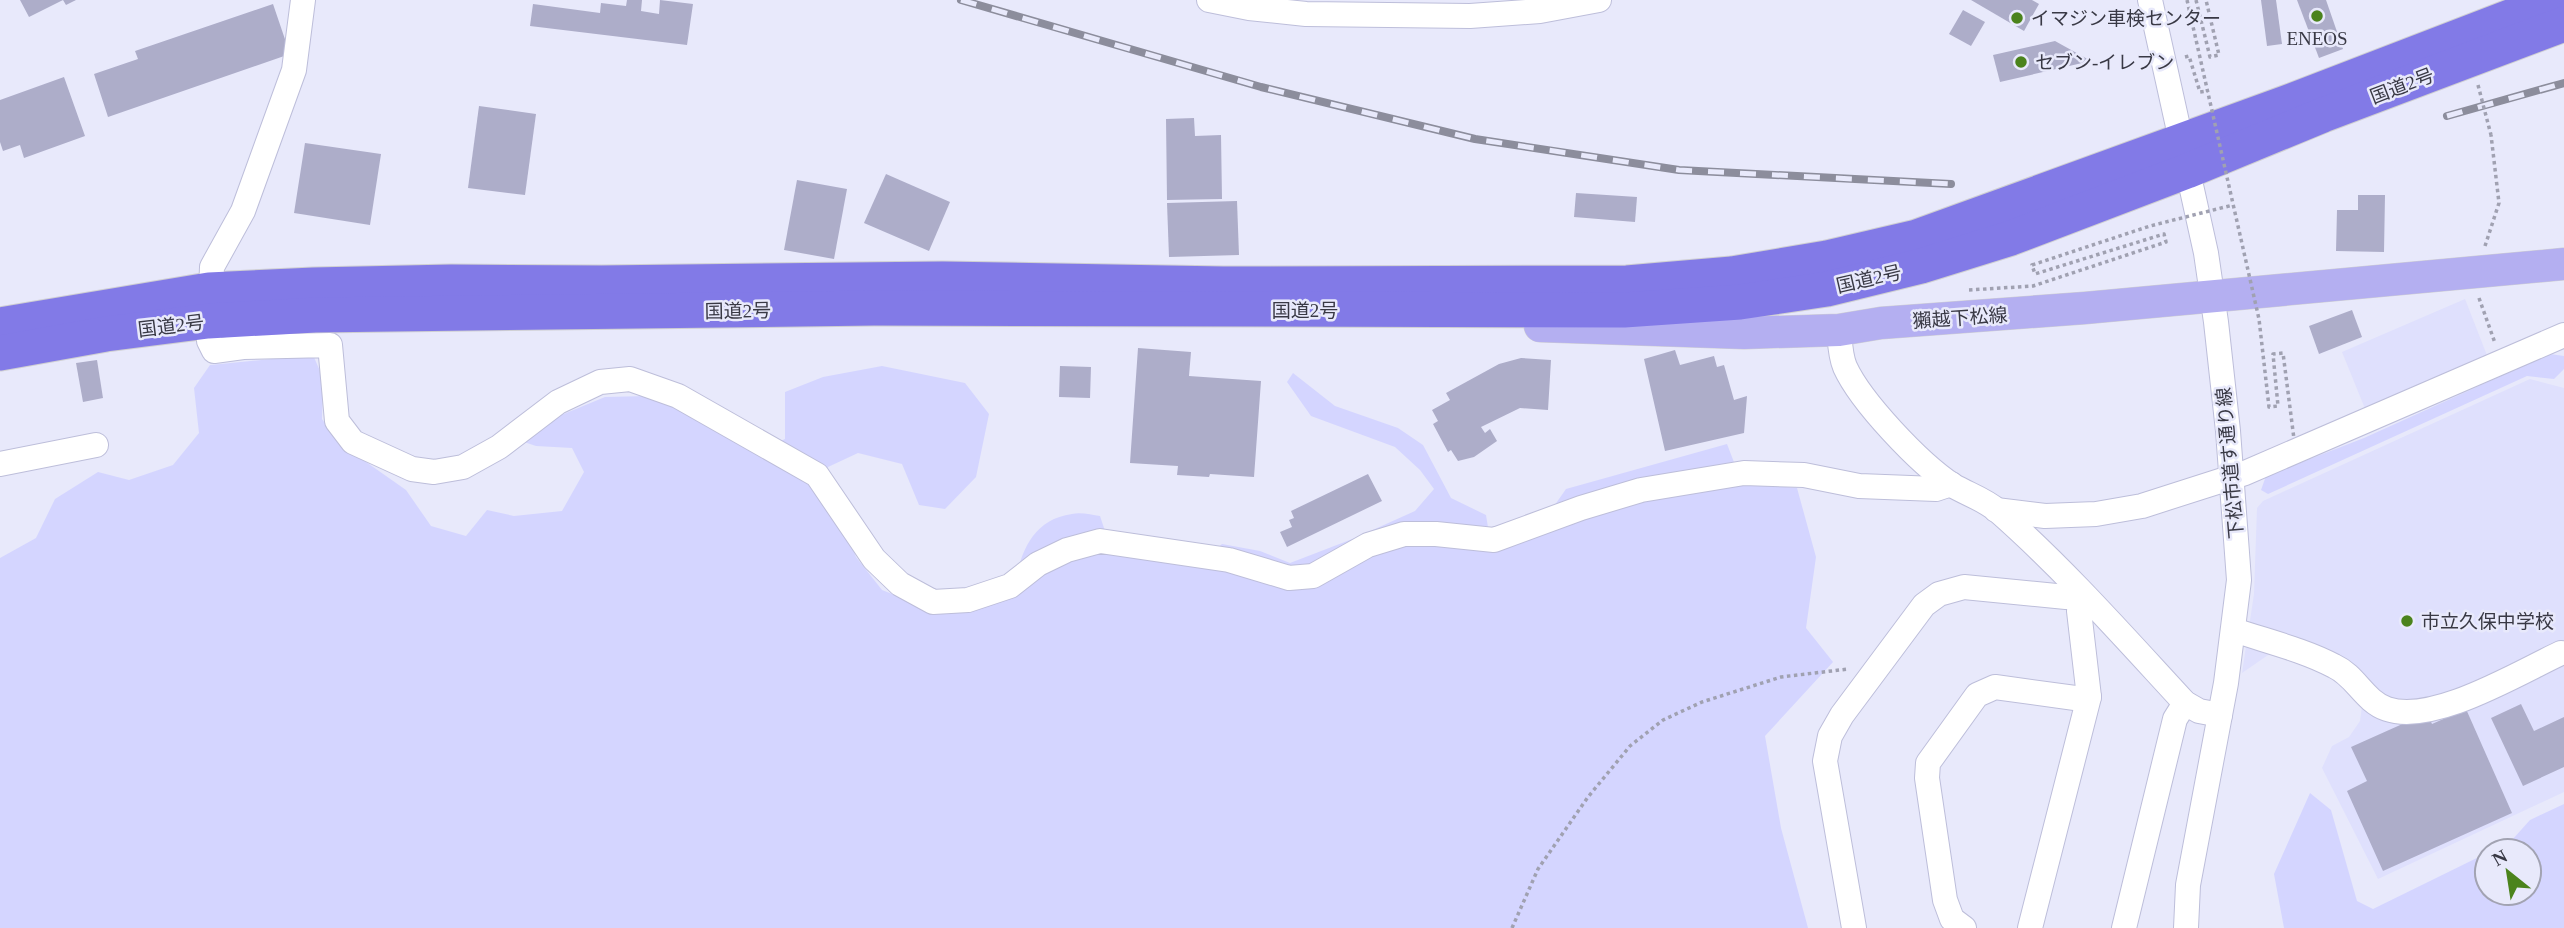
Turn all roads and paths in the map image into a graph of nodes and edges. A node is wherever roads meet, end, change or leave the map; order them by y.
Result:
1 (303, 0) edge
2 (1209, 0) edge
3 (1599, 0) edge
4 (2150, 0) edge
5 (2187, 0) edge
6 (2196, 0) edge
7 (2206, 0) edge
8 (2554, 0) edge
9 (2564, 24) edge
10 (2189, 56) dead end
11 (2478, 85) dead end
12 (2208, 91) junction
13 (2184, 156) junction
14 (2232, 205) junction
15 (2564, 264) edge
16 (2477, 273) junction
17 (1969, 290) dead end
18 (2213, 296) junction
19 (208, 306) junction
20 (1356, 310) junction
21 (0, 325) edge
22 (1839, 330) junction
23 (2564, 335) edge
24 (0, 353) edge
25 (2502, 361) junction
26 (2294, 439) dead end
27 (96, 444) dead end
28 (0, 464) edge
29 (2231, 477) junction
30 (1951, 484) junction
31 (1996, 509) junction
32 (2084, 594) junction
33 (2234, 630) junction
34 (2561, 653) dead end
35 (1878, 667) junction
36 (2089, 697) junction
37 (2185, 702) junction
38 (2220, 715) junction
39 (1512, 928) edge
40 (1854, 928) edge
41 (1964, 928) edge
42 (2030, 928) edge
43 (2124, 928) edge
44 (2186, 928) edge

1 - 19 street
2 - 3 street
4 - 13 street, 下松市道す通り線
5 - 12 path, bridge
6 - 7 path
8 - 13 highway, 国道2号
9 - 13 highway, 国道2号
10 - 12 path
11 - 16 path, bridge
12 - 14 path, bridge
13 - 18 street, 下松市道す通り線
13 - 19 highway, 国道2号
13 - 20 highway, 国道2号
14 - 17 path, bridge
14 - 26 path, bridge
15 - 16 main road, 獺越下松線
16 - 18 main road, 獺越下松線
16 - 25 path
18 - 22 main road, 獺越下松線
18 - 29 street, 下松市道す通り線
19 - 20 highway, 国道2号
19 - 21 highway, 国道2号
19 - 24 highway, 国道2号
19 - 30 street
20 - 22 main road, 獺越下松線
22 - 30 street
23 - 25 street
25 - 29 street
27 - 28 street
29 - 31 street
29 - 33 street, 下松市道す通り線
30 - 31 street
31 - 32 street
32 - 35 street
32 - 36 street
32 - 37 street
33 - 34 street
33 - 38 street, 下松市道す通り線
35 - 39 path
35 - 40 street
36 - 41 street
36 - 42 street
37 - 38 street
37 - 43 street
38 - 44 street, 下松市道す通り線

